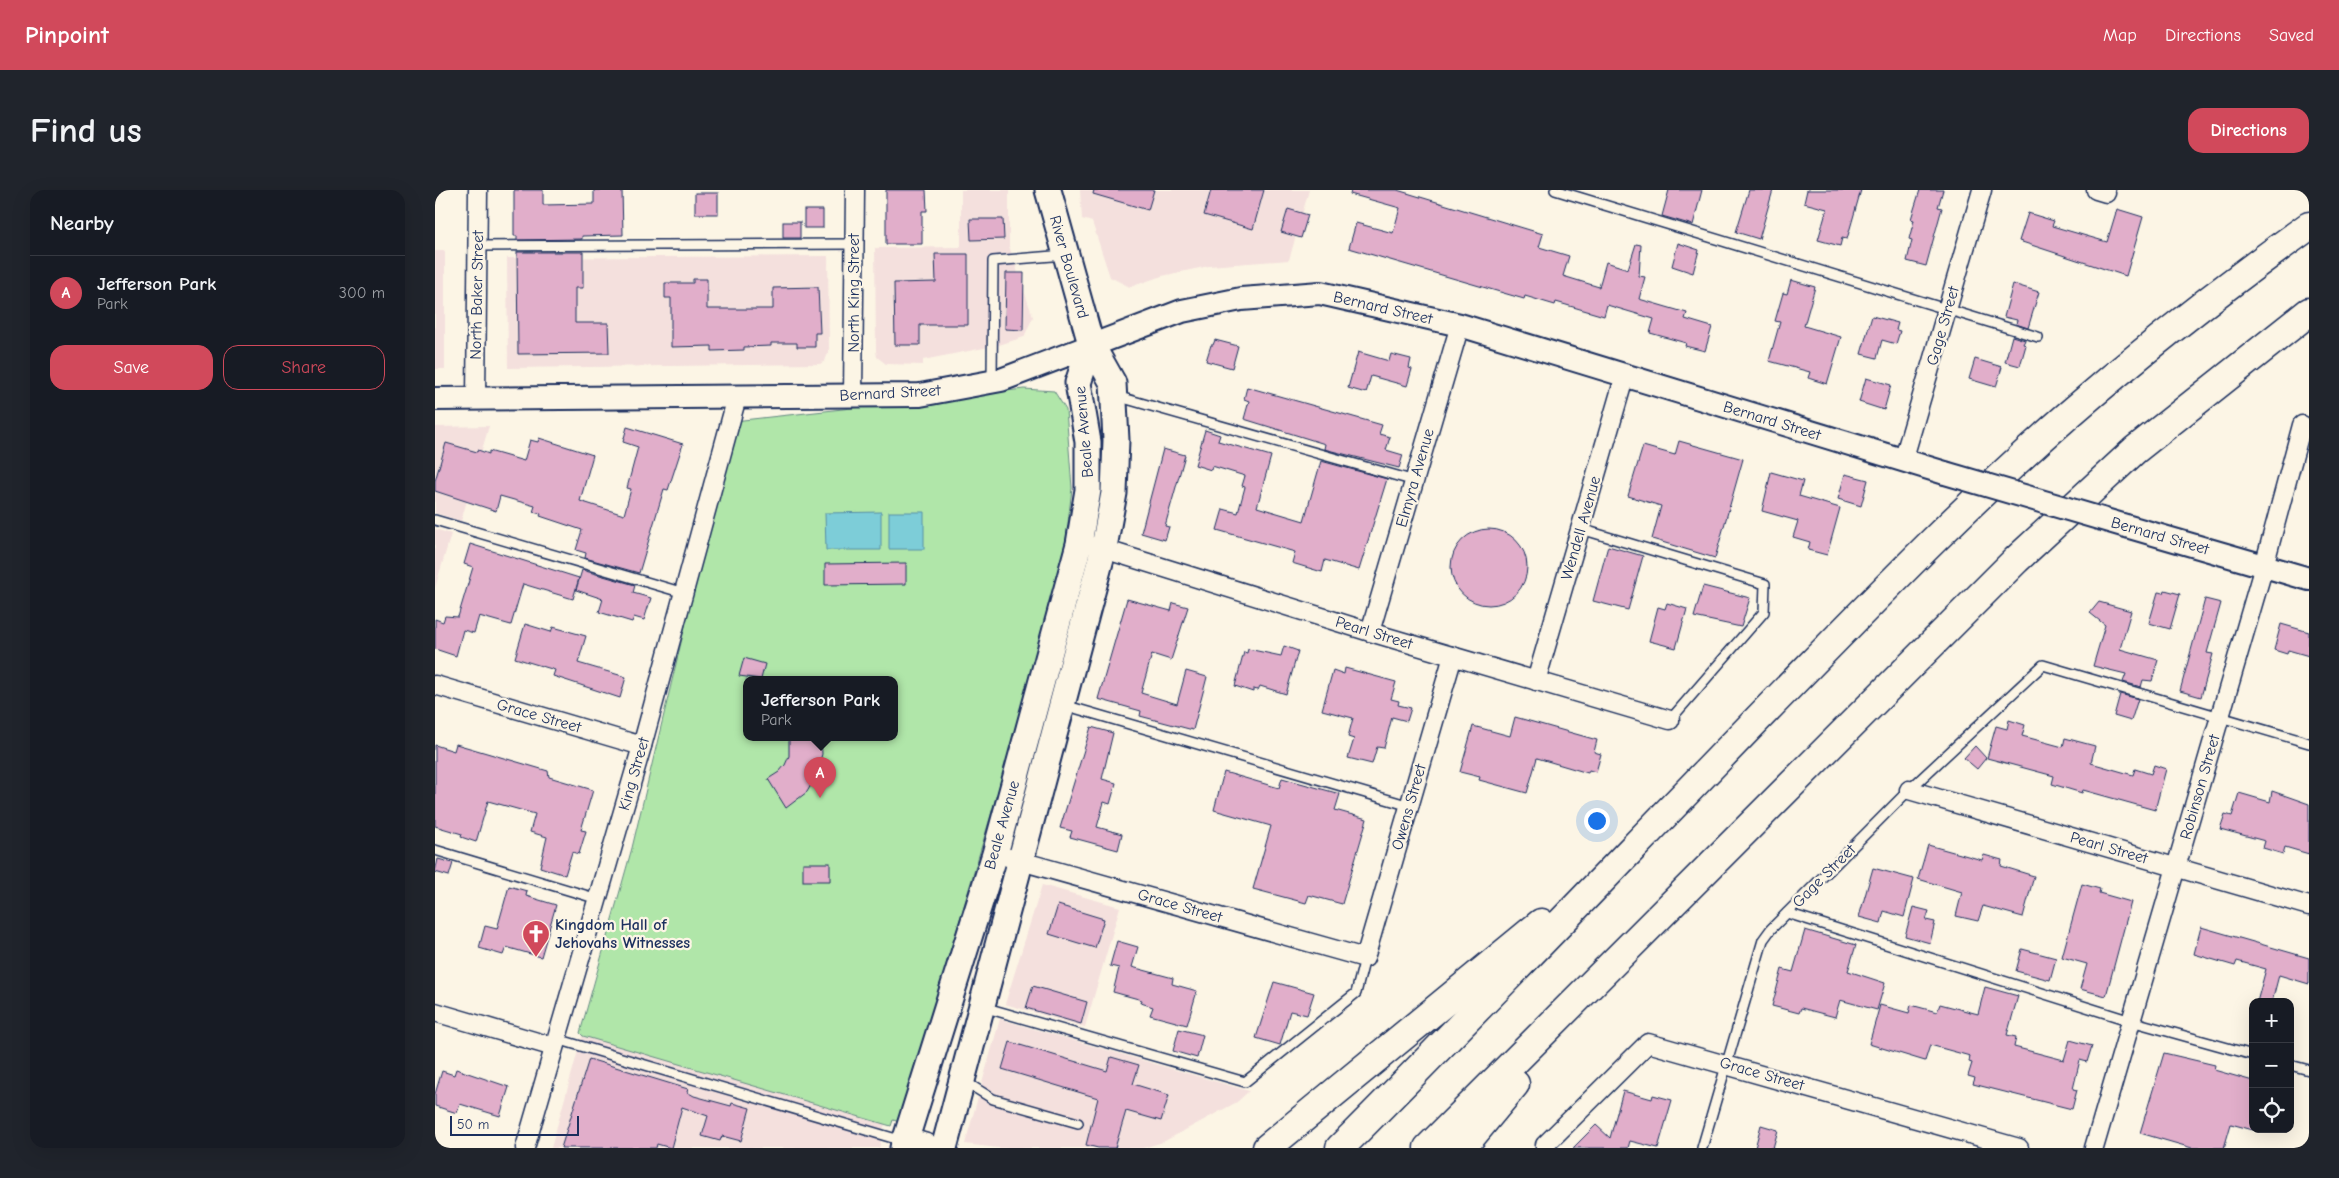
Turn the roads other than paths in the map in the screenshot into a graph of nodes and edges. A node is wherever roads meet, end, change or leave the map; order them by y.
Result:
1 (478, 190) edge
2 (855, 190) edge
3 (1048, 190) edge
4 (1555, 190) edge
5 (1982, 190) edge
6 (2309, 226) edge
7 (854, 244) junction
8 (477, 246) junction
9 (1066, 255) junction
10 (1947, 310) junction
11 (2309, 312) edge
12 (1460, 324) junction
13 (2038, 337) dead end
14 (1091, 344) junction
15 (1625, 375) junction
16 (992, 381) junction
17 (1113, 395) junction
18 (853, 396) junction
19 (737, 397) junction
20 (435, 399) edge
21 (476, 399) junction
22 (2305, 424) edge
23 (1903, 461) junction
24 (1415, 481) junction
25 (435, 520) edge
26 (1581, 529) junction
27 (1079, 544) junction
28 (1104, 547) junction
29 (2264, 566) junction
30 (2309, 579) edge
31 (684, 593) junction
32 (1371, 632) junction
33 (1453, 656) junction
34 (1536, 681) junction
35 (435, 685) edge
36 (1050, 700) junction
37 (2221, 717) junction
38 (1670, 720) joint
39 (2309, 743) edge
40 (642, 746) junction
41 (1909, 790) junction
42 (1409, 806) junction
43 (1633, 847) junction
44 (435, 850) edge
45 (995, 854) junction
46 (1019, 861) junction
47 (2176, 868) junction
48 (598, 899) junction
49 (2309, 906) edge
50 (1787, 914) junction
51 (1365, 958) junction
52 (1616, 962) junction
53 (981, 1006) junction
54 (435, 1012) edge
55 (2131, 1021) junction
56 (555, 1043) junction
57 (2249, 1054) edge
58 (1727, 1063) junction
59 (2294, 1066) edge
60 (2309, 1070) edge
61 (962, 1080) junction
62 (1078, 1122) dead end
63 (911, 1146) edge
64 (525, 1148) edge
65 (944, 1148) edge
66 (1267, 1148) edge
67 (1340, 1148) edge
68 (1428, 1148) edge
69 (1462, 1148) edge
70 (1545, 1148) edge
71 (1702, 1148) edge
72 (2019, 1148) edge
73 (2094, 1148) edge

1 - 8 street, North Baker Street
2 - 7 street, North King Street
3 - 9 main road, River Boulevard
4 - 10 lane
5 - 10 street, Gage Street
6 - 43 highway
7 - 8 lane
7 - 18 street, North King Street
8 - 21 street, North Baker Street
9 - 14 main road, River Boulevard
9 - 16 lane
10 - 13 lane
10 - 23 street, Gage Street
11 - 52 highway
12 - 14 street, Bernard Street
12 - 15 street, Bernard Street
12 - 24 street, Elmyra Avenue
14 - 16 street, Bernard Street
14 - 17 main road, Beale Avenue
14 - 27 main road, Beale Avenue
15 - 23 street, Bernard Street
15 - 26 street, Wendell Avenue
16 - 18 street, Bernard Street
17 - 24 lane
17 - 28 main road, Beale Avenue
18 - 19 street, Bernard Street
19 - 21 street, Bernard Street
19 - 31 street, King Street
20 - 21 street, Bernard Street
22 - 29 street, Robinson Street
23 - 29 street, Bernard Street, bridge
24 - 32 street, Elmyra Avenue
25 - 31 lane
26 - 34 street, Wendell Avenue
26 - 38 lane
27 - 28 street, Pearl Street
27 - 36 main road, Beale Avenue
28 - 32 street, Pearl Street
28 - 36 main road, Beale Avenue
29 - 30 street, Bernard Street
29 - 37 street, Robinson Street
31 - 40 street, King Street
32 - 33 street, Pearl Street
33 - 34 street, Pearl Street
33 - 42 street, Owens Street
34 - 38 street, Pearl Street
35 - 40 street, Grace Street
36 - 42 lane
36 - 45 main road, Beale Avenue
36 - 46 main road, Beale Avenue
37 - 39 lane
37 - 41 lane, Gage Street
37 - 47 street, Robinson Street
40 - 48 street, King Street
41 - 47 street, Pearl Street
41 - 50 lane, Gage Street
42 - 51 street, Owens Street
43 - 66 highway
43 - 67 highway
44 - 48 lane
45 - 46 street, Grace Street
45 - 63 main road, Beale Avenue
46 - 51 street, Grace Street
46 - 53 main road, Beale Avenue
47 - 49 street, Pearl Street
47 - 55 street, Robinson Street
48 - 56 street, King Street
50 - 55 lane
50 - 58 lane, Gage Street
51 - 53 lane
52 - 68 highway
52 - 69 highway
53 - 61 main road, Beale Avenue
54 - 56 street
55 - 57 lane
55 - 73 street, Robinson Street
56 - 63 lane
56 - 64 street, King Street
58 - 70 street, Grace Street
58 - 71 lane, Gage Street
58 - 72 street, Grace Street
59 - 60 lane
61 - 62 lane
61 - 65 main road, Beale Avenue

